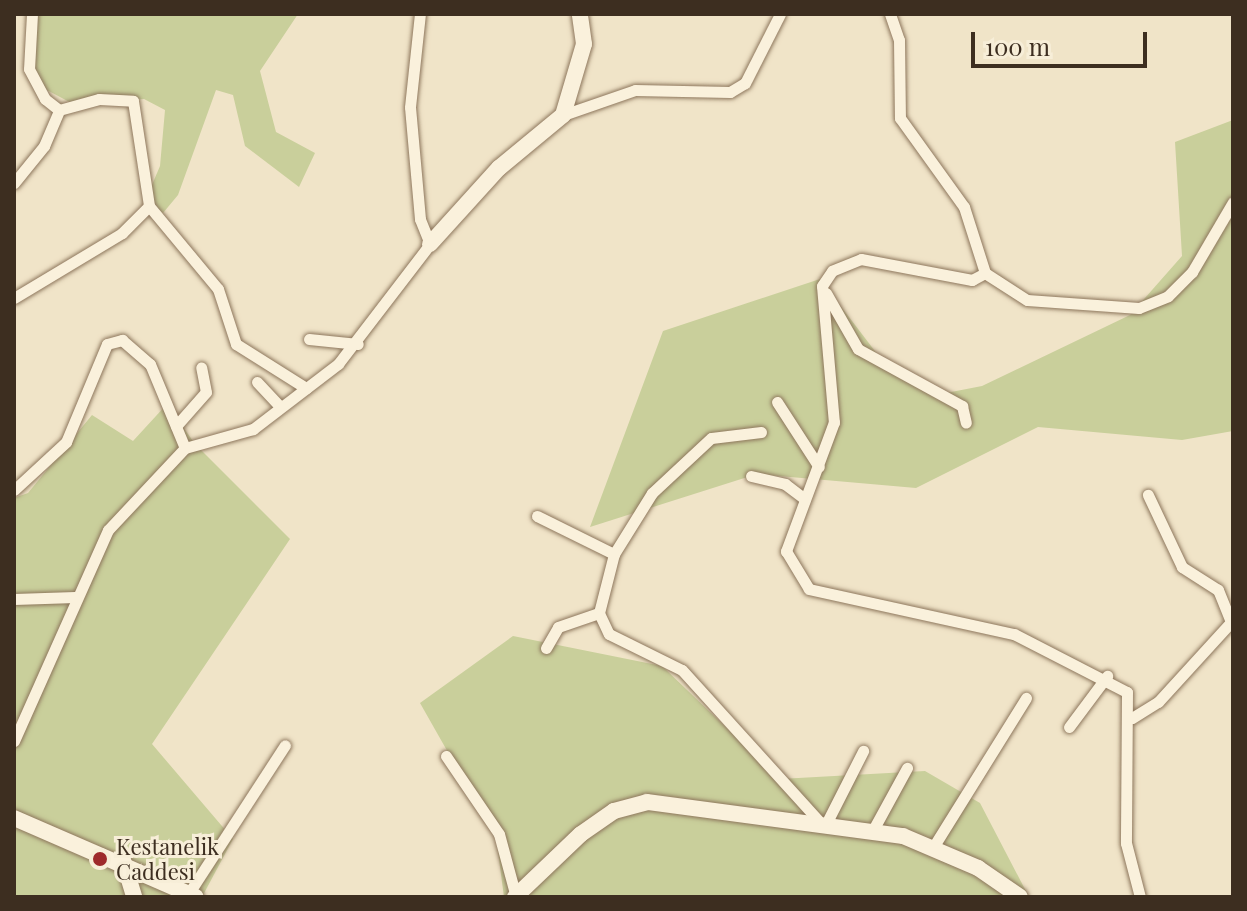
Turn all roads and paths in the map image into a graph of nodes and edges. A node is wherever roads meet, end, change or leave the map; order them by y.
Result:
1 (32, 14) edge
2 (420, 14) edge
3 (580, 14) edge
4 (780, 14) edge
5 (890, 14) edge
6 (59, 110) junction
7 (563, 115) junction
8 (14, 183) edge
9 (1233, 202) edge
10 (149, 206) junction
11 (430, 244) junction
12 (985, 273) junction
13 (822, 286) junction
14 (14, 298) edge
15 (309, 339) dead end
16 (358, 344) junction
17 (201, 367) dead end
18 (257, 382) dead end
19 (306, 388) junction
20 (777, 402) dead end
21 (280, 407) junction
22 (966, 423) dead end
23 (176, 426) junction
24 (761, 432) dead end
25 (185, 448) junction
26 (819, 467) junction
27 (751, 476) dead end
28 (14, 490) edge
29 (1148, 495) dead end
30 (805, 499) junction
31 (537, 516) dead end
32 (614, 554) junction
33 (75, 597) junction
34 (14, 599) edge
35 (599, 613) junction
36 (546, 648) dead end
37 (1107, 676) junction
38 (1026, 698) dead end
39 (1132, 718) junction
40 (1069, 727) dead end
41 (14, 741) edge
42 (285, 745) dead end
43 (863, 751) dead end
44 (446, 756) dead end
45 (907, 768) dead end
46 (14, 818) edge
47 (823, 821) junction
48 (873, 830) junction
49 (932, 849) junction
50 (123, 860) junction
51 (193, 895) edge
52 (134, 897) edge
53 (515, 897) edge
54 (1020, 897) edge
55 (1140, 897) edge

1 - 6 street
2 - 11 street
3 - 7 street
4 - 7 street
5 - 12 street
6 - 8 street
6 - 10 street
7 - 11 street
9 - 12 street
10 - 14 street
10 - 19 street
11 - 16 street
12 - 13 street
13 - 22 street
13 - 26 street
15 - 16 street
16 - 19 street
17 - 23 street
18 - 21 street
19 - 21 street
20 - 26 street
21 - 25 street
23 - 25 street
23 - 28 street
24 - 32 street
25 - 33 street
26 - 30 street
27 - 30 street
29 - 39 street
30 - 37 street
31 - 32 street
32 - 35 street
33 - 34 street
33 - 41 street
35 - 36 street
35 - 47 street
37 - 39 street
37 - 40 street
38 - 49 street
39 - 55 street
42 - 51 street
43 - 47 street
44 - 53 street
45 - 48 street
46 - 50 street
47 - 48 street
47 - 53 street
48 - 49 street
49 - 54 street
50 - 51 street
50 - 52 street

